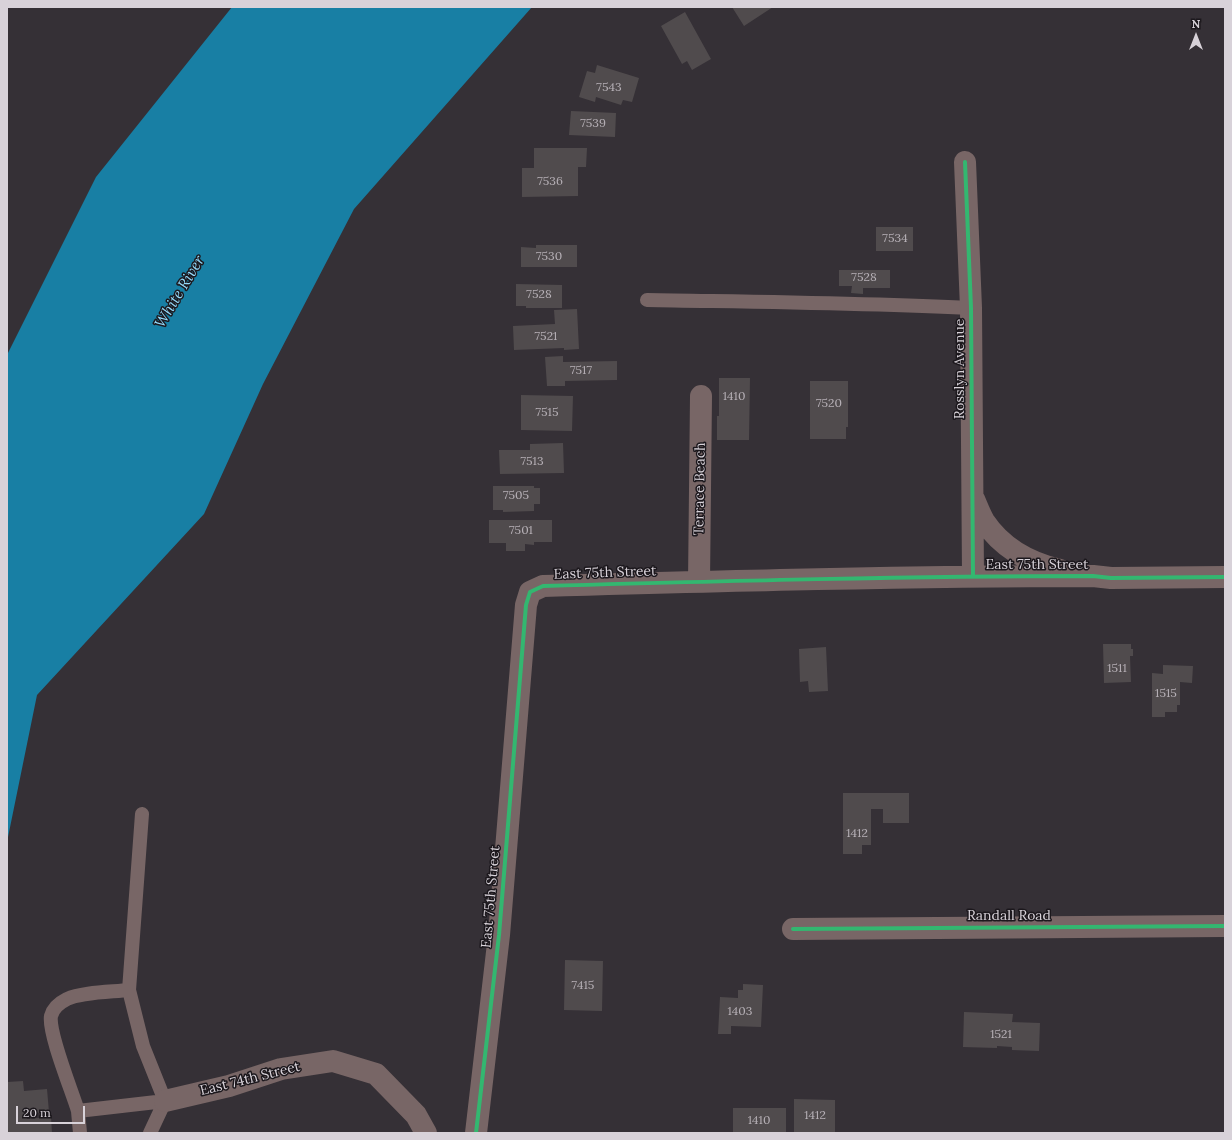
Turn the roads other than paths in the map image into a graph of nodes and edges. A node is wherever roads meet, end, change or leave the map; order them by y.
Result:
1 (965, 162) dead end
2 (647, 300) dead end
3 (971, 308) junction
4 (701, 396) dead end
5 (971, 494) junction
6 (973, 576) junction
7 (1093, 576) junction
8 (1225, 577) edge
9 (699, 582) junction
10 (142, 814) dead end
11 (1225, 926) edge
12 (793, 929) dead end
13 (128, 990) junction
14 (165, 1101) junction
15 (78, 1111) junction
16 (80, 1133) edge
17 (150, 1133) edge
18 (426, 1133) edge
19 (476, 1133) edge

1 - 3 street, Rosslyn Avenue
2 - 3 lane
3 - 5 street, Rosslyn Avenue
4 - 9 street, Terrace Beach
5 - 6 street, Rosslyn Avenue
5 - 7 street, Rosslyn Avenue
6 - 7 street, East 75th Street
6 - 9 street, East 75th Street
7 - 8 street, East 75th Street
9 - 19 street, East 75th Street
10 - 13 lane
11 - 12 street, Randall Road
13 - 14 lane
13 - 15 lane
14 - 15 lane
14 - 17 lane
14 - 18 street, East 74th Street
15 - 16 lane

